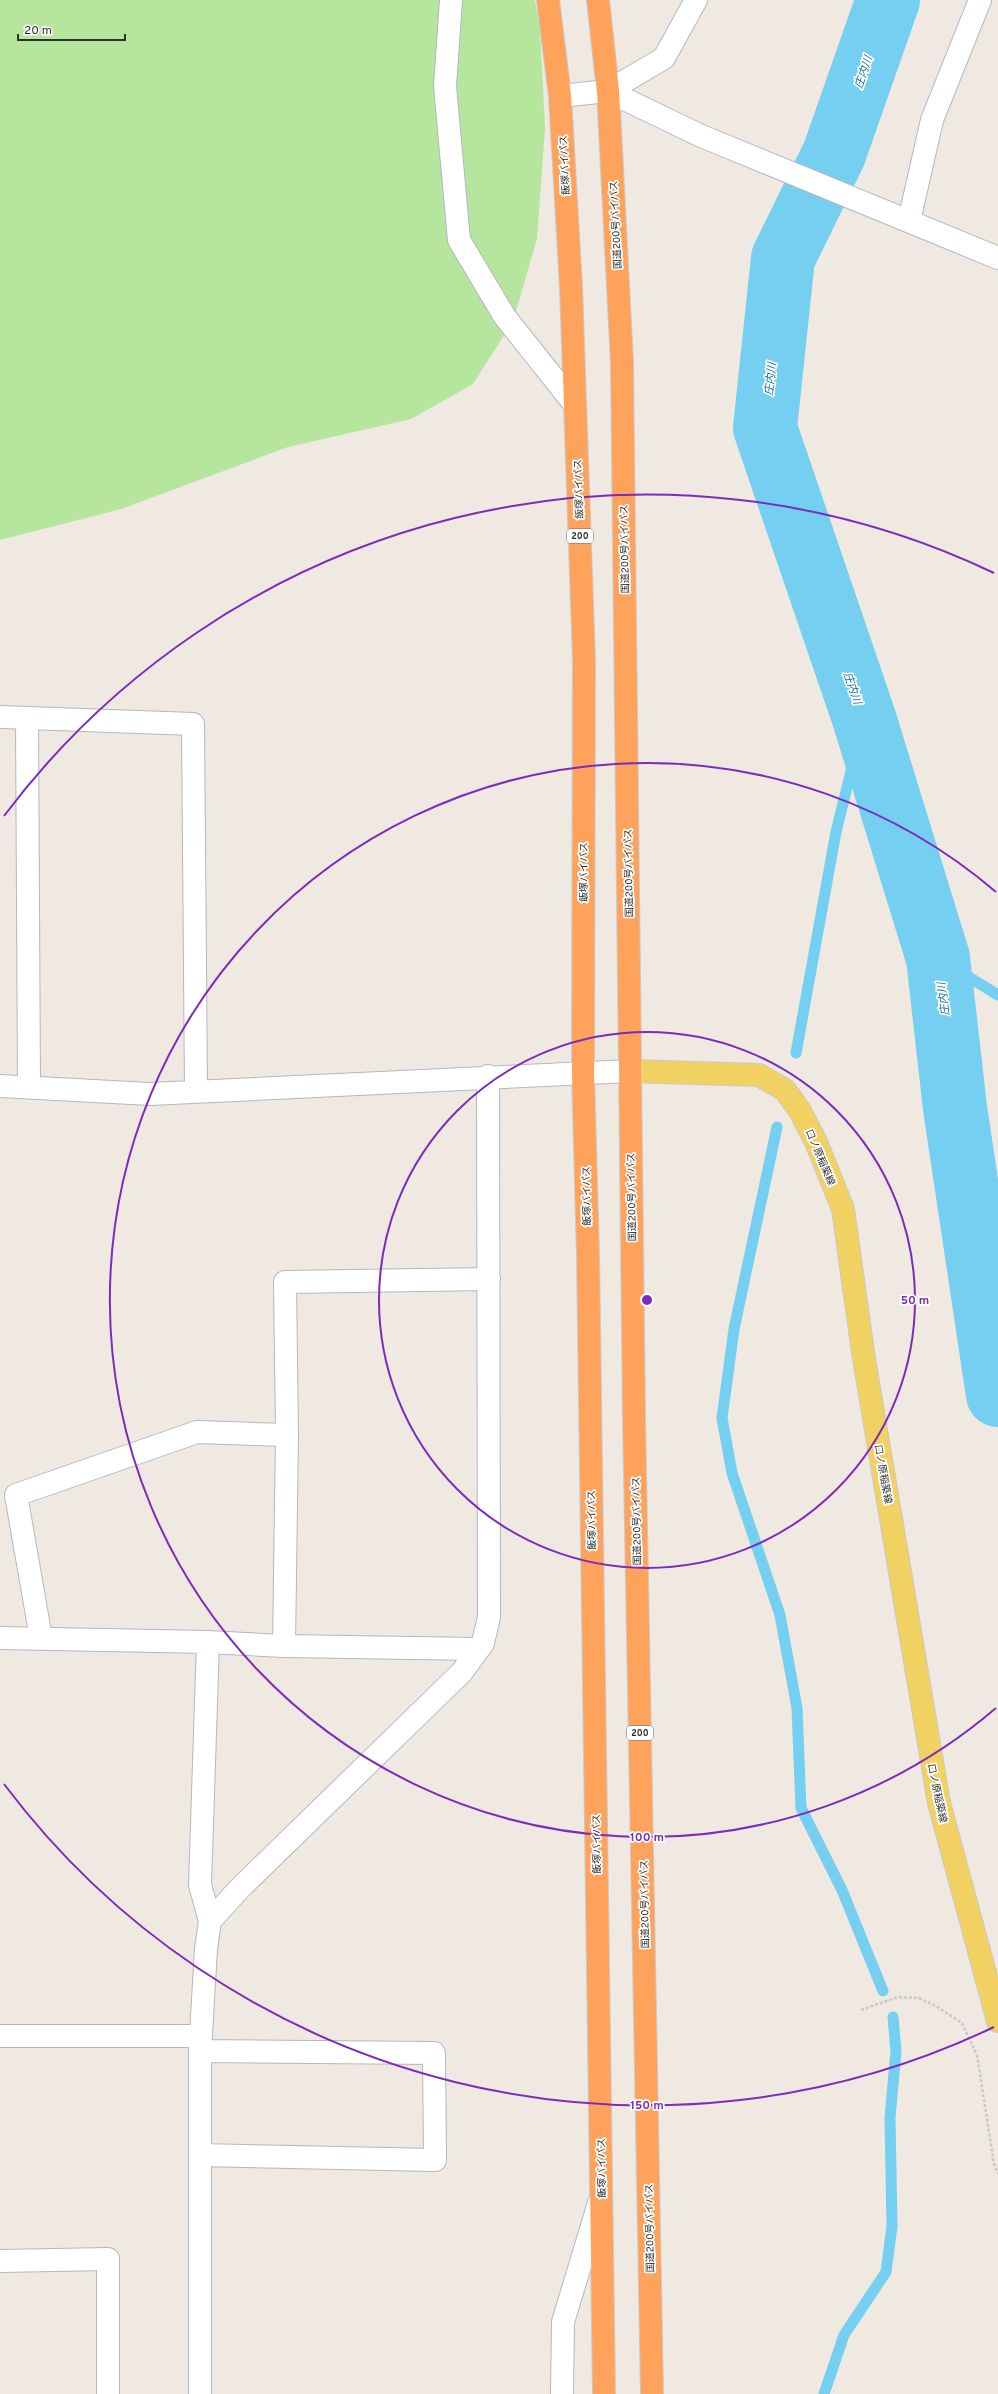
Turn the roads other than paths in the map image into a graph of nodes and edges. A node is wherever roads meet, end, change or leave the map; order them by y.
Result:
1 (451, 0) edge
2 (548, 0) edge
3 (598, 0) edge
4 (696, 0) edge
5 (980, 0) edge
6 (608, 92) junction
7 (560, 96) junction
8 (903, 219) junction
9 (998, 258) edge
10 (576, 405) junction
11 (0, 717) edge
12 (27, 718) junction
13 (630, 1071) junction
14 (583, 1073) junction
15 (488, 1076) junction
16 (0, 1086) edge
17 (29, 1087) junction
18 (196, 1091) junction
19 (489, 1279) junction
20 (287, 1435) junction
21 (0, 1638) edge
22 (41, 1638) junction
23 (208, 1642) junction
24 (284, 1646) junction
25 (478, 1649) junction
26 (210, 1921) junction
27 (998, 2021) edge
28 (0, 2036) edge
29 (200, 2044) junction
30 (200, 2155) junction
31 (601, 2195) junction
32 (0, 2261) edge
33 (108, 2394) edge
34 (200, 2394) edge
35 (562, 2394) edge
36 (604, 2394) edge
37 (652, 2394) edge

1 - 10 street
2 - 7 highway, 飯塚バイパス / 200
3 - 6 highway, 国道200号バイパス / 200
4 - 6 street
5 - 8 street
6 - 7 street
6 - 8 street
6 - 13 highway, 国道200号バイパス / 200
7 - 10 highway, 飯塚バイパス / 200
8 - 9 street
10 - 14 highway, 飯塚バイパス / 200
11 - 12 street
12 - 17 street
12 - 18 street
13 - 14 street
13 - 27 main road, 口ノ原稲築線
13 - 37 highway, 国道200号バイパス / 200
14 - 15 street
14 - 31 highway, 飯塚バイパス / 200
15 - 18 street
15 - 19 street
16 - 17 street
17 - 18 street
19 - 20 street
19 - 25 street
20 - 22 street
20 - 24 street
21 - 22 street
22 - 23 street
23 - 24 street
23 - 26 street
24 - 25 street
25 - 26 street
26 - 29 street
28 - 29 street
29 - 30 street
29 - 30 street
30 - 34 street
31 - 35 street
31 - 36 highway, 飯塚バイパス / 200
32 - 33 street

